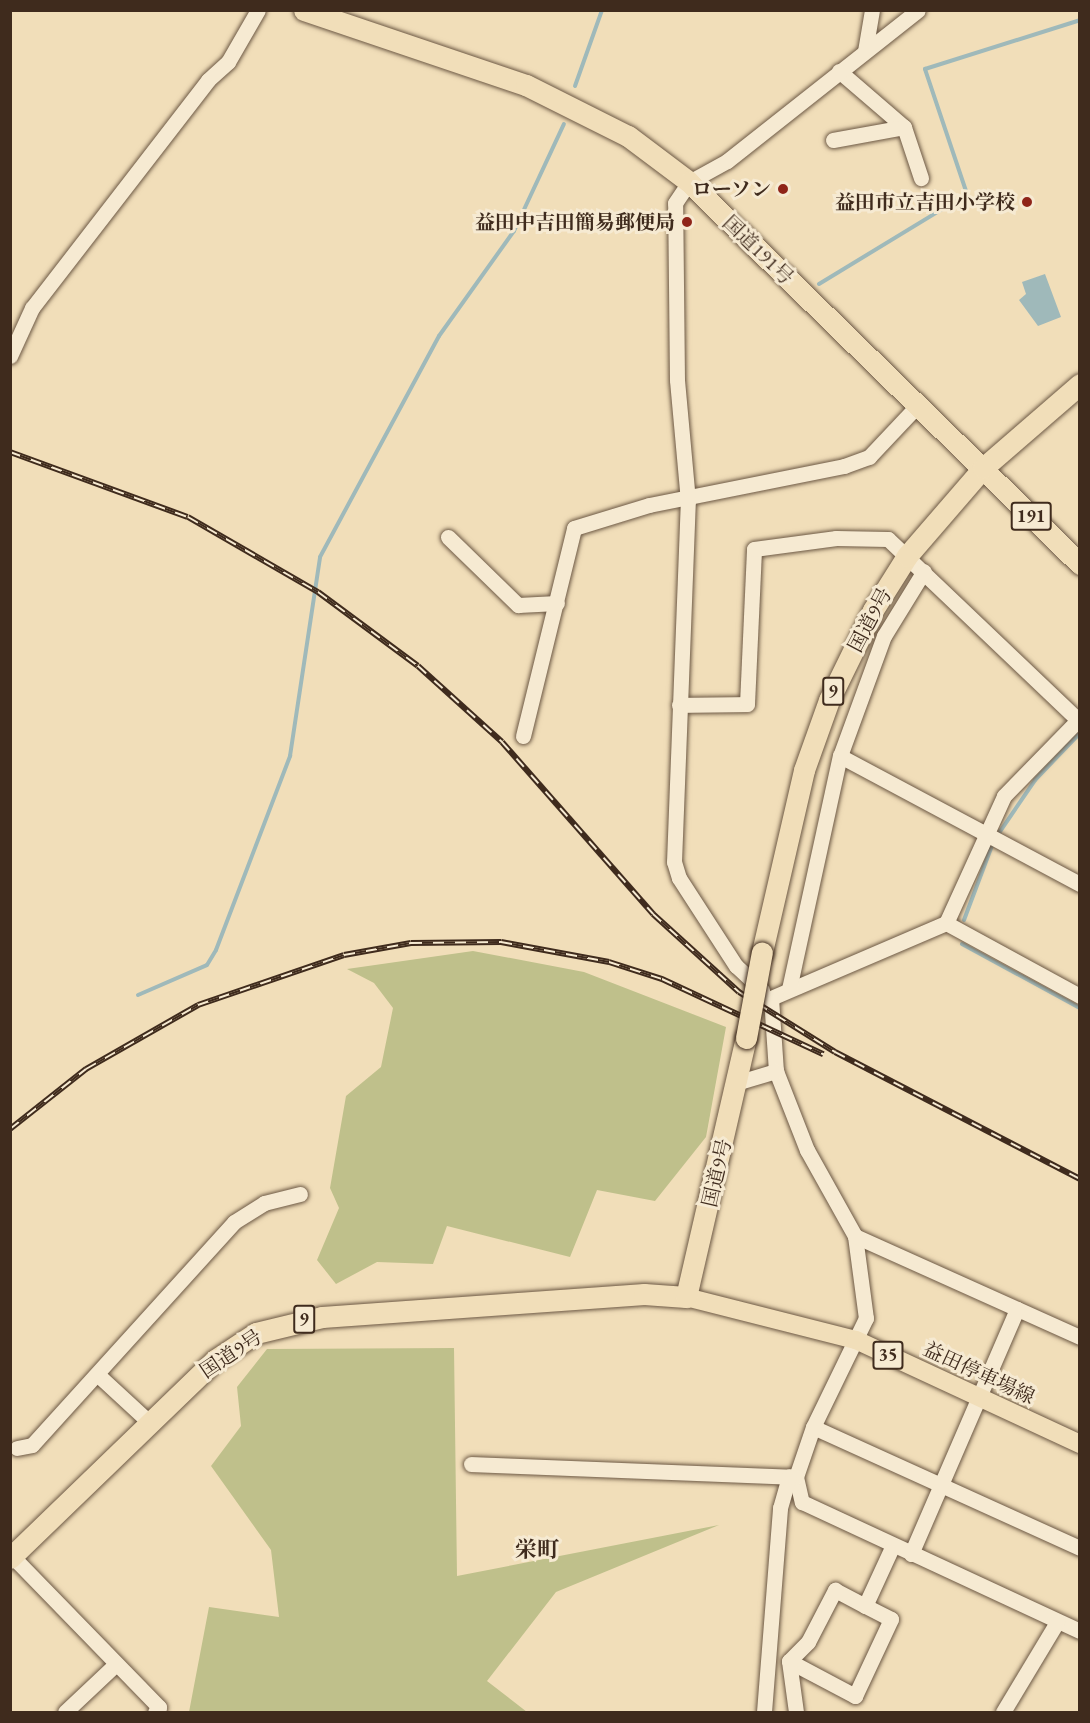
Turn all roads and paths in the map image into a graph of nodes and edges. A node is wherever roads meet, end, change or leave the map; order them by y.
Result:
1 (258, 10) edge
2 (304, 10) edge
3 (872, 10) edge
4 (918, 10) edge
5 (865, 51) junction
6 (839, 70) junction
7 (904, 127) junction
8 (833, 140) dead end
9 (921, 178) dead end
10 (689, 182) junction
11 (10, 356) edge
12 (1076, 392) edge
13 (919, 404) junction
14 (983, 468) junction
15 (688, 501) junction
16 (448, 537) dead end
17 (907, 556) junction
18 (1080, 564) edge
19 (924, 571) junction
20 (557, 603) junction
21 (679, 705) junction
22 (1079, 720) edge
23 (523, 736) dead end
24 (840, 756) junction
25 (986, 830) junction
26 (1080, 884) edge
27 (946, 923) junction
28 (789, 988) junction
29 (1080, 996) edge
30 (771, 998) junction
31 (776, 1071) junction
32 (736, 1083) junction
33 (300, 1194) dead end
34 (855, 1236) junction
35 (686, 1297) junction
36 (1017, 1309) junction
37 (1080, 1337) edge
38 (856, 1340) junction
39 (98, 1375) junction
40 (978, 1398) junction
41 (149, 1422) junction
42 (813, 1426) junction
43 (1080, 1444) edge
44 (13, 1448) edge
45 (471, 1464) dead end
46 (793, 1476) junction
47 (941, 1485) junction
48 (893, 1545) junction
49 (1080, 1548) edge
50 (911, 1554) junction
51 (11, 1557) edge
52 (866, 1606) junction
53 (1057, 1622) junction
54 (1080, 1631) edge
55 (789, 1661) junction
56 (116, 1664) junction
57 (65, 1713) edge
58 (154, 1713) edge
59 (764, 1713) edge
60 (796, 1713) edge
61 (1003, 1713) edge

1 - 11 street
2 - 10 highway, 国道191号 / 191
3 - 5 street
4 - 5 street
5 - 6 street
6 - 7 street
6 - 10 street
7 - 8 street
7 - 9 street
10 - 13 highway, 国道191号 / 191
10 - 15 street
12 - 14 highway, 国道9号 / 9
13 - 14 highway, 国道191号 / 191
13 - 15 street
14 - 17 highway, 国道9号 / 9
14 - 18 highway, 国道191号 / 191
15 - 20 street
15 - 21 street
16 - 20 street
17 - 19 street
17 - 21 street
17 - 32 highway, 国道9号 / 9, bridge
19 - 22 street
19 - 24 street
20 - 23 street
21 - 30 street
22 - 25 street
24 - 25 street
24 - 28 street
25 - 26 street
25 - 27 street
27 - 28 street
27 - 29 street
28 - 30 street
30 - 31 street
31 - 32 street
31 - 34 street
32 - 35 highway, 国道9号 / 9
33 - 39 street
34 - 36 street
34 - 38 street
35 - 38 main road, 益田停車場線 / 35
35 - 41 highway, 国道9号 / 9
36 - 37 street
36 - 40 street
38 - 40 main road, 益田停車場線 / 35
38 - 42 street
39 - 41 street
39 - 44 street
40 - 43 main road, 益田停車場線 / 35
40 - 47 street
41 - 51 highway, 国道9号 / 9
42 - 46 street
42 - 47 street
45 - 46 street
46 - 48 street
46 - 59 street
47 - 49 street
47 - 50 street
48 - 50 street
48 - 52 street
50 - 53 street
51 - 56 street
52 - 55 street
52 - 55 street
53 - 54 street
53 - 61 street
55 - 60 street
56 - 57 street
56 - 58 street

